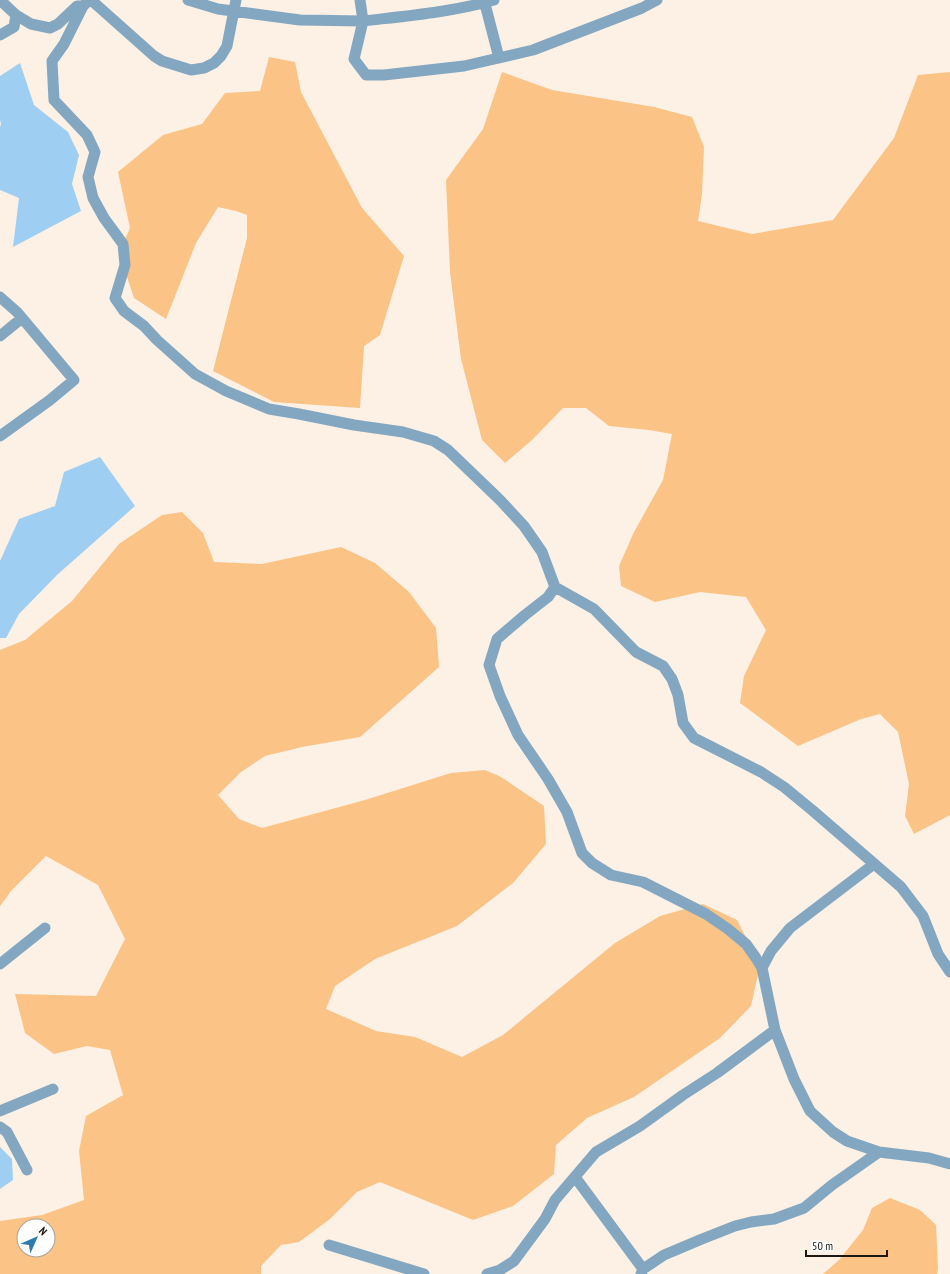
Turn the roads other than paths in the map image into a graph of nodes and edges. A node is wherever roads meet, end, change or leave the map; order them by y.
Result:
1 (0, 0) edge
2 (188, 0) edge
3 (360, 0) edge
4 (657, 0) edge
5 (488, 1) edge
6 (88, 2) edge
7 (235, 6) edge
8 (16, 14) junction
9 (363, 21) junction
10 (0, 34) edge
11 (499, 58) junction
12 (0, 297) edge
13 (22, 318) junction
14 (0, 336) edge
15 (1, 434) edge
16 (555, 587) junction
17 (874, 864) junction
18 (45, 928) dead end
19 (0, 964) edge
20 (762, 968) junction
21 (950, 972) edge
22 (775, 1030) junction
23 (53, 1089) dead end
24 (0, 1111) edge
25 (0, 1127) edge
26 (879, 1152) junction
27 (950, 1164) edge
28 (27, 1170) dead end
29 (575, 1177) junction
30 (328, 1245) dead end
31 (642, 1271) edge
32 (424, 1274) edge
33 (487, 1274) edge

1 - 8 street
2 - 7 street
3 - 9 street
4 - 11 street
5 - 9 street
5 - 11 street
6 - 7 street
6 - 8 street
6 - 16 street
7 - 9 street
8 - 10 street
9 - 11 street
12 - 13 street
13 - 14 street
13 - 15 street
16 - 17 street
16 - 20 street
17 - 20 street
17 - 21 street
18 - 19 street
20 - 22 street
22 - 26 street
22 - 29 street
23 - 24 street
25 - 28 street
26 - 27 street
26 - 31 street
29 - 31 street
29 - 33 street
30 - 32 street

